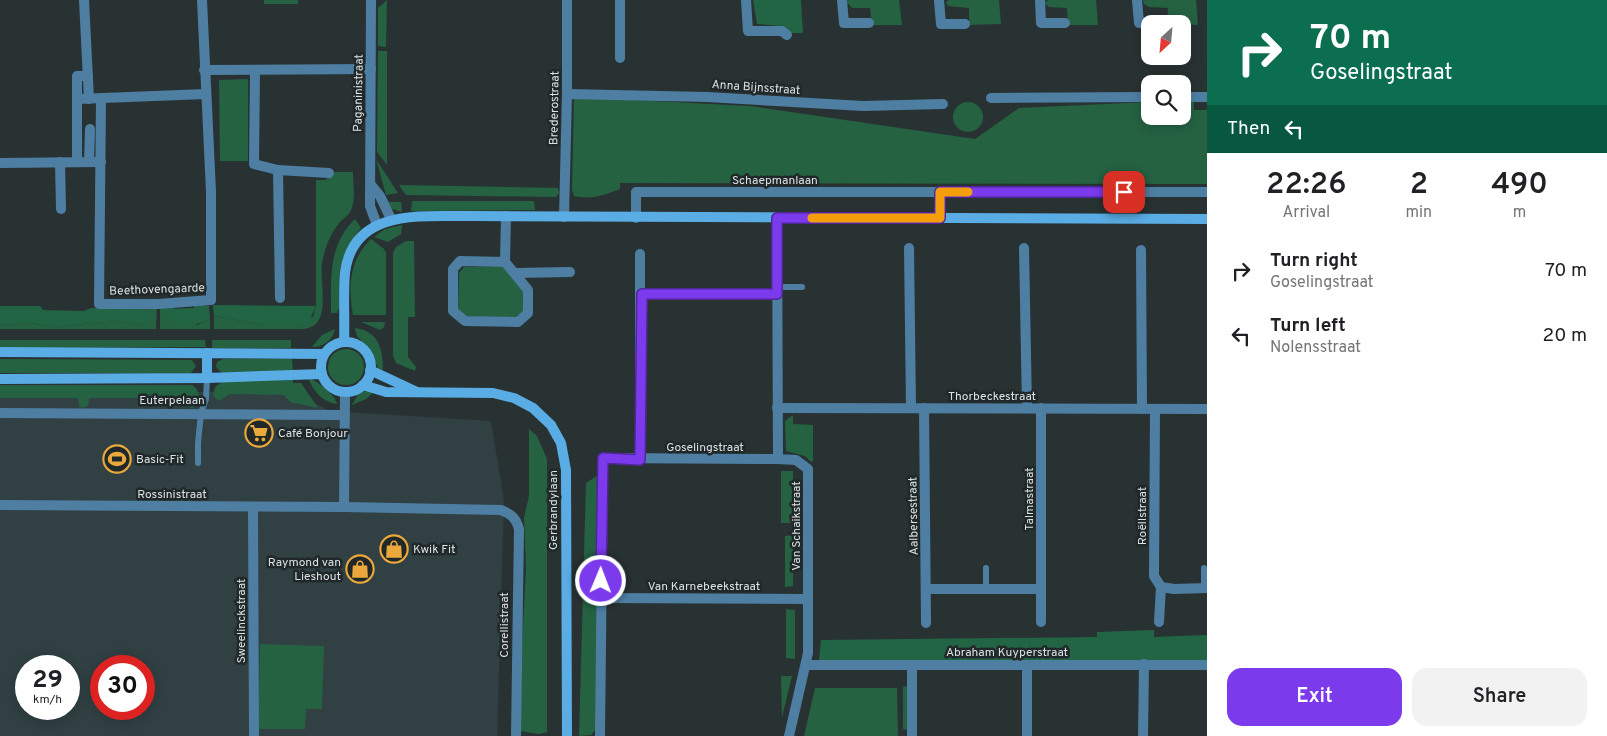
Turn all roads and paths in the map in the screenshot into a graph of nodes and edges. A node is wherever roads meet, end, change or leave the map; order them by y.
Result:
1 (84, 0) edge
2 (202, 0) edge
3 (371, 0) edge
4 (567, 0) edge
5 (620, 0) edge
6 (746, 0) edge
7 (842, 0) edge
8 (939, 0) edge
9 (1040, 0) edge
10 (1137, 0) edge
11 (869, 23) dead end
12 (1065, 23) dead end
13 (1141, 23) edge
14 (965, 24) dead end
15 (787, 35) dead end
16 (620, 58) dead end
17 (371, 69) junction
18 (204, 70) junction
19 (255, 70) junction
20 (88, 76) junction
21 (89, 88) junction
22 (77, 93) junction
23 (206, 94) junction
24 (567, 94) junction
25 (1141, 97) edge
26 (1191, 97) edge
27 (990, 98) dead end
28 (1207, 98) edge
29 (89, 99) junction
30 (101, 99) junction
31 (943, 104) dead end
32 (90, 129) junction
33 (101, 130) junction
34 (77, 136) junction
35 (77, 147) junction
36 (89, 147) junction
37 (101, 147) junction
38 (0, 162) edge
39 (60, 162) junction
40 (77, 162) junction
41 (89, 162) junction
42 (102, 162) junction
43 (278, 170) junction
44 (329, 173) dead end
45 (372, 186) junction
46 (940, 192) junction
47 (1207, 192) edge
48 (61, 209) dead end
49 (506, 216) junction
50 (564, 217) junction
51 (636, 218) junction
52 (777, 218) junction
53 (940, 218) junction
54 (391, 219) junction
55 (1207, 219) edge
56 (378, 225) junction
57 (909, 248) dead end
58 (1024, 248) dead end
59 (1141, 250) dead end
60 (640, 254) dead end
61 (505, 262) junction
62 (570, 272) dead end
63 (515, 273) junction
64 (802, 287) dead end
65 (777, 290) junction
66 (642, 294) junction
67 (280, 298) dead end
68 (344, 342) junction
69 (0, 352) edge
70 (207, 353) junction
71 (324, 354) junction
72 (370, 370) junction
73 (322, 374) junction
74 (207, 378) junction
75 (0, 379) edge
76 (363, 385) junction
77 (345, 392) junction
78 (422, 394) junction
79 (777, 408) junction
80 (911, 408) junction
81 (924, 408) junction
82 (1027, 408) junction
83 (1042, 408) junction
84 (1142, 408) junction
85 (1155, 409) junction
86 (1207, 409) edge
87 (0, 413) edge
88 (201, 413) junction
89 (344, 415) junction
90 (778, 459) junction
91 (640, 460) junction
92 (198, 463) dead end
93 (0, 505) edge
94 (253, 506) junction
95 (344, 507) junction
96 (513, 516) joint
97 (986, 568) dead end
98 (1204, 568) dead end
99 (1161, 587) junction
100 (926, 588) junction
101 (1206, 588) edge
102 (986, 589) junction
103 (1041, 589) junction
104 (601, 598) junction
105 (808, 599) junction
106 (1041, 622) dead end
107 (1159, 622) dead end
108 (926, 623) dead end
109 (1144, 664) junction
110 (1207, 664) edge
111 (807, 665) junction
112 (912, 665) junction
113 (1027, 665) junction
114 (254, 736) edge
115 (517, 736) edge
116 (567, 736) edge
117 (600, 736) edge
118 (789, 736) edge
119 (912, 736) edge
120 (1027, 736) edge
121 (1143, 736) edge

1 - 20 street
2 - 18 street, Beethovengaarde
3 - 17 street, Paganinistraat
4 - 24 street, Brederostraat
5 - 16 street
6 - 15 street
7 - 11 street
8 - 14 street
9 - 12 street
10 - 13 street
17 - 19 street
17 - 45 street, Paganinistraat
18 - 19 street
18 - 23 street, Beethovengaarde
19 - 43 street
20 - 21 street
20 - 22 street
21 - 22 lane
21 - 29 street
22 - 29 street
22 - 34 street
23 - 30 street
23 - 42 street, Beethovengaarde
24 - 31 street, Anna Bijnsstraat
24 - 50 street, Brederostraat
25 - 27 street
26 - 28 street
29 - 30 street
30 - 33 street, Beethovengaarde
32 - 33 lane
32 - 34 lane
32 - 36 street
33 - 37 street, Beethovengaarde
34 - 35 street
35 - 36 lane
35 - 40 street
36 - 37 lane
36 - 41 street
37 - 42 street, Beethovengaarde
38 - 39 street
39 - 40 street
39 - 48 street
40 - 41 street
41 - 42 street
43 - 44 street
43 - 67 street
45 - 54 street, Paganinistraat
45 - 56 street, Paganinistraat
46 - 47 street, Schaepmanlaan
46 - 51 street, Schaepmanlaan
46 - 53 street
49 - 50 street
49 - 54 street
49 - 61 street
50 - 51 street
51 - 52 street
52 - 53 street
52 - 65 street
53 - 55 street
54 - 56 street
56 - 68 street
57 - 80 street
58 - 82 street
59 - 84 street
60 - 66 street
61 - 63 street
61 - 63 street
62 - 63 street
64 - 65 lane
65 - 66 street
65 - 79 street
66 - 91 street
68 - 71 street
68 - 72 street
69 - 70 street
70 - 71 street
70 - 74 street, Euterpelaan
71 - 73 street
72 - 76 street
72 - 78 street, Gerbrandylaan
73 - 74 street, Euterpelaan
73 - 77 street
74 - 75 street, Euterpelaan
74 - 88 lane
76 - 77 street
76 - 78 street, Gerbrandylaan
77 - 89 street
78 - 116 street, Gerbrandylaan
79 - 80 street, Thorbeckestraat
79 - 90 street
80 - 81 street, Thorbeckestraat
81 - 82 street, Thorbeckestraat
81 - 100 street, Aalbersestraat
82 - 83 street, Thorbeckestraat
83 - 84 street, Thorbeckestraat
83 - 103 street, Talmastraat
84 - 85 street, Thorbeckestraat
85 - 86 street, Thorbeckestraat
85 - 99 street, Roëllstraat
87 - 88 street, Euterpelaan
88 - 89 street, Euterpelaan
88 - 92 lane
89 - 95 street
90 - 91 street, Goselingstraat
90 - 105 street, Van Schaikstraat
91 - 104 street, Goselingstraat
93 - 94 street, Rossinistraat
94 - 95 street, Rossinistraat
94 - 114 street, Sweelinckstraat
95 - 96 street, Rossinistraat
96 - 115 street, Corellistraat
97 - 102 lane
98 - 101 lane
99 - 101 street
99 - 107 street, Roëllstraat
100 - 102 street
100 - 108 street, Aalbersestraat
102 - 103 street
103 - 106 street, Talmastraat
104 - 105 street, Van Karnebeekstraat
104 - 117 street
105 - 111 street, Van Schaikstraat
109 - 110 street, Abraham Kuyperstraat
109 - 113 street, Abraham Kuyperstraat
109 - 121 street
111 - 112 street, Abraham Kuyperstraat
111 - 118 street, Van Schaikstraat
112 - 113 street, Abraham Kuyperstraat
112 - 119 street
113 - 120 street

